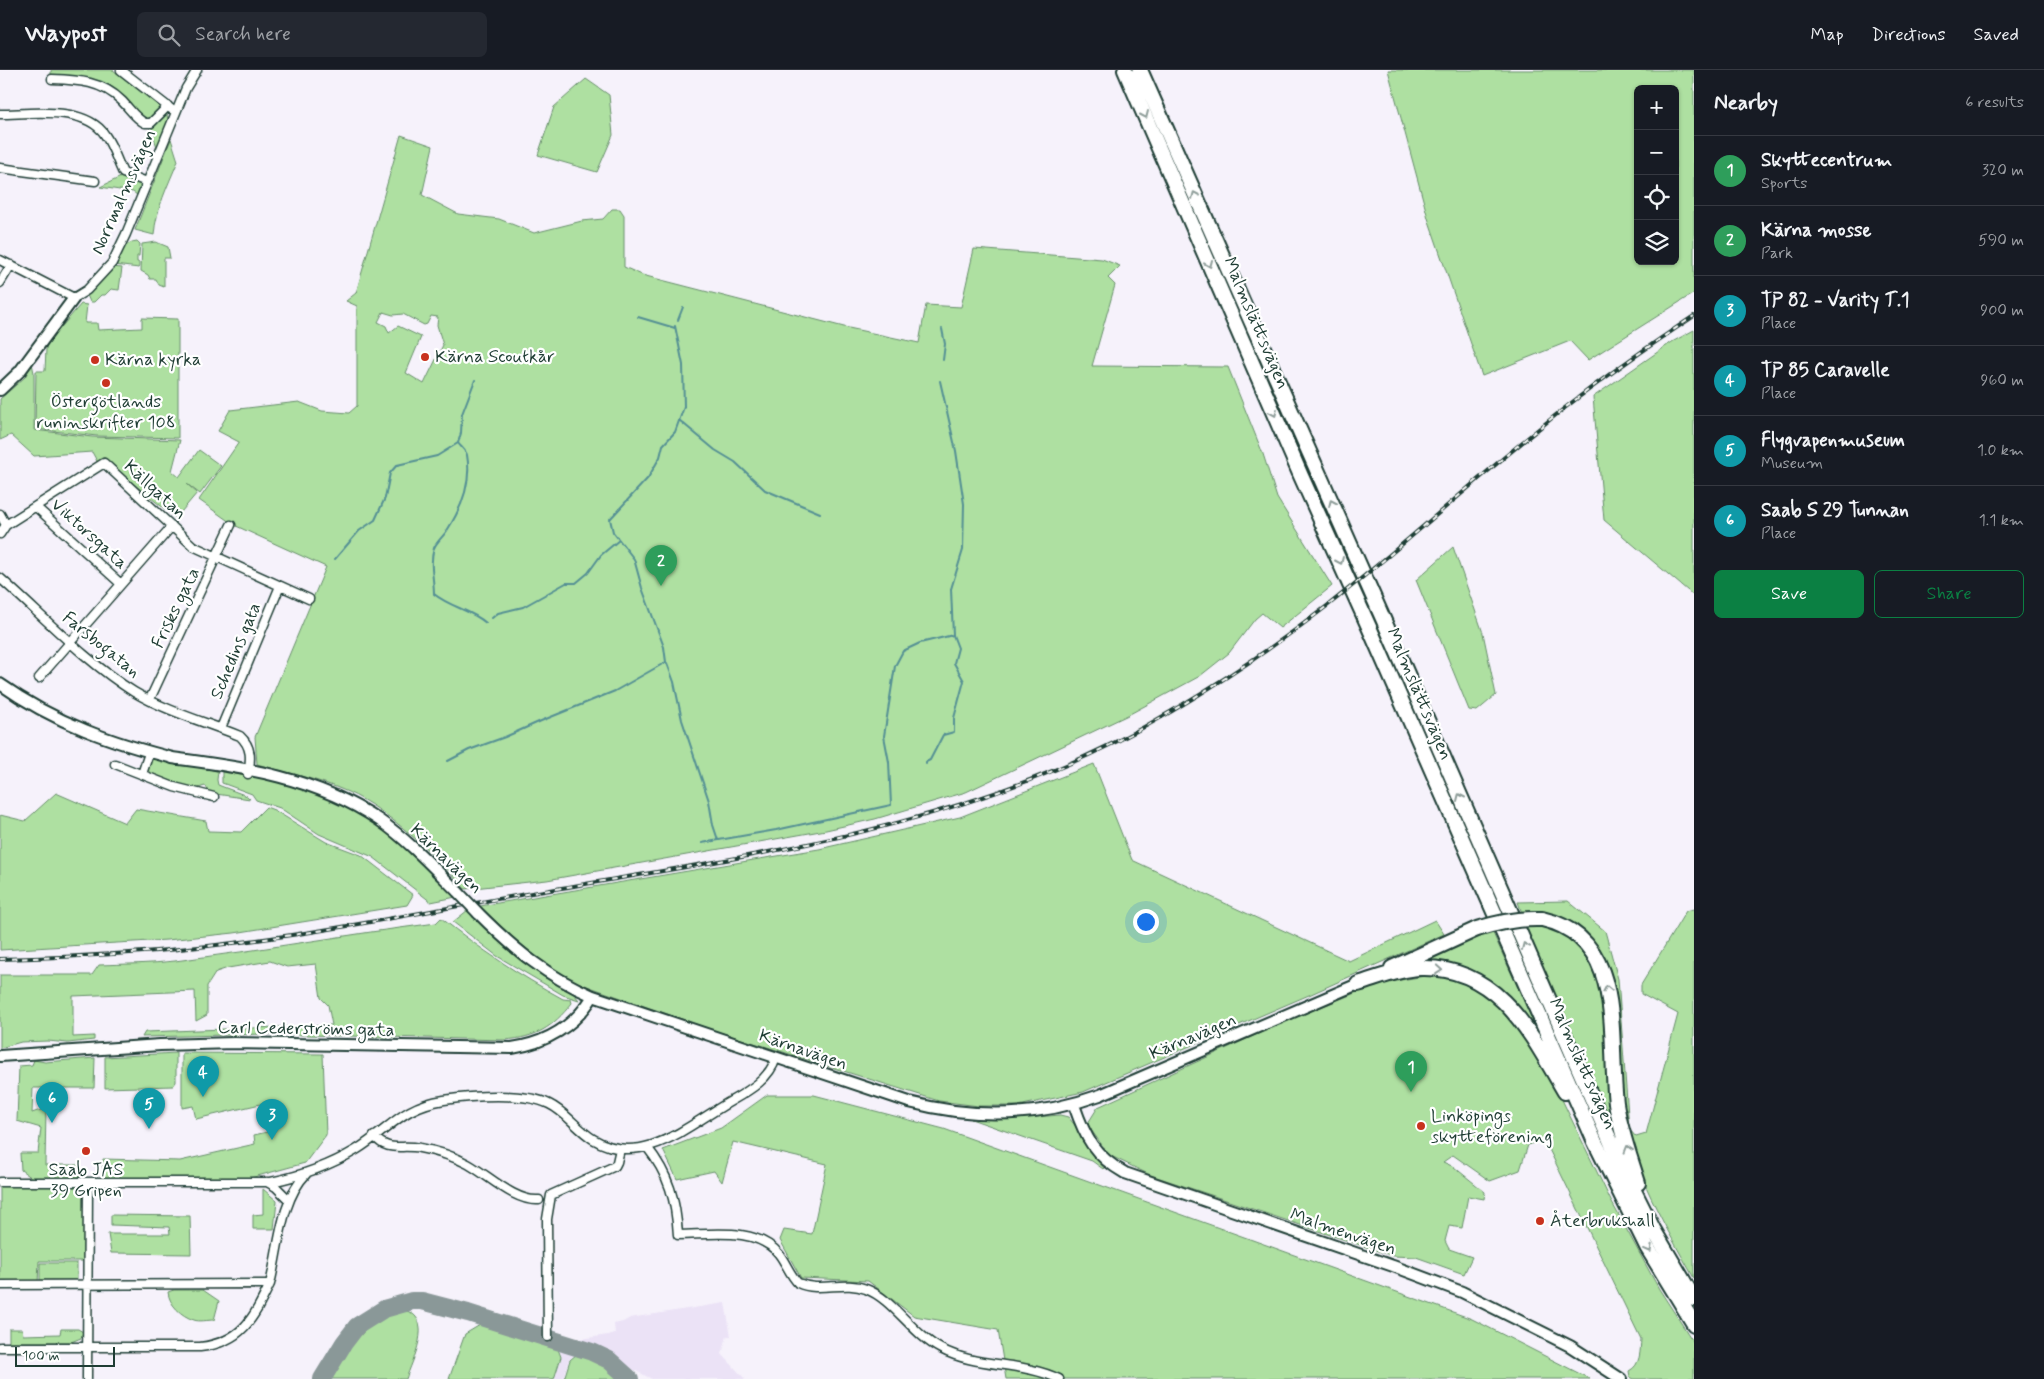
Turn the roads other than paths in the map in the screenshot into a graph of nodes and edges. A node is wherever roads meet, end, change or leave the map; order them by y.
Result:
1 (121, 70) edge
2 (197, 70) edge
3 (1125, 70) edge
4 (1140, 70) edge
5 (52, 79) dead end
6 (168, 106) junction
7 (176, 113) junction
8 (0, 114) edge
9 (0, 168) edge
10 (95, 181) dead end
11 (147, 182) junction
12 (0, 260) edge
13 (10, 265) junction
14 (0, 283) edge
15 (74, 298) junction
16 (0, 390) edge
17 (36, 507) junction
18 (0, 514) edge
19 (6, 525) junction
20 (231, 525) dead end
21 (172, 526) junction
22 (0, 534) edge
23 (217, 558) junction
24 (0, 578) edge
25 (121, 584) junction
26 (280, 586) junction
27 (309, 599) dead end
28 (71, 642) junction
29 (39, 678) dead end
30 (0, 684) edge
31 (150, 699) junction
32 (221, 728) junction
33 (148, 753) junction
34 (115, 764) dead end
35 (249, 771) junction
36 (142, 774) junction
37 (214, 797) dead end
38 (1358, 984) junction
39 (593, 996) junction
40 (0, 1056) edge
41 (776, 1058) junction
42 (1074, 1105) junction
43 (374, 1136) junction
44 (1595, 1142) junction
45 (646, 1147) junction
46 (620, 1148) junction
47 (308, 1171) junction
48 (0, 1182) edge
49 (88, 1182) junction
50 (266, 1182) junction
51 (289, 1200) junction
52 (539, 1200) dead end
53 (1653, 1229) junction
54 (270, 1284) junction
55 (0, 1285) edge
56 (88, 1285) junction
57 (1694, 1299) edge
58 (1694, 1324) edge
59 (548, 1338) dead end
60 (87, 1346) junction
61 (0, 1347) edge
62 (87, 1379) edge
63 (1059, 1379) edge
64 (1621, 1379) edge

1 - 6 street
2 - 7 street, Norrmalmsvägen
3 -> 44 highway, Malmslättsvägen
53 -> 4 highway, Malmslättsvägen
5 - 6 street
6 - 7 street
7 - 11 street, Norrmalmsvägen
8 - 11 street
9 - 10 street
11 - 15 street, Norrmalmsvägen
12 - 13 street
13 - 14 street
13 - 15 street
15 - 16 street, Norrmalmsvägen
17 - 19 street, Källgatan
17 - 21 street, Källgatan
17 - 25 street, Viktorsgata
18 - 19 street
19 - 22 street, Källgatan
20 - 23 street
21 - 23 street, Källgatan
21 - 25 street
23 - 26 street, Källgatan
23 - 31 street, Frisks gata
24 - 28 street, Farsbogatan
25 - 28 street
26 - 27 street, Källgatan
26 - 32 street, Schedins gata
28 - 29 street
28 - 31 street, Farsbogatan
30 - 33 street, Kärnavägen
31 - 32 street, Farsbogatan
32 - 35 street, Farsbogatan
33 - 35 street, Kärnavägen
33 - 36 street
34 - 36 street
35 - 39 street, Kärnavägen, bridge
36 - 37 street
38 - 42 street, Kärnavägen
38 -> 44 highway
53 -> 38 highway, bridge
39 - 40 street, Carl Cederströms gata
39 - 41 street, Kärnavägen
41 - 42 street, Kärnavägen
41 - 45 street
42 - 64 street, Malmenvägen
43 - 46 street
43 - 47 street
43 - 52 street
44 -> 58 highway, Malmslättsvägen
45 - 46 street
45 - 63 street
46 - 59 street
47 - 50 street
47 - 51 street
48 - 49 street
49 - 50 street
49 - 56 street
50 - 51 street
51 - 54 street
53 - 57 highway, Malmslättsvägen
54 - 56 street
54 - 60 street
55 - 56 street
56 - 60 street
60 - 61 street
60 - 62 street

